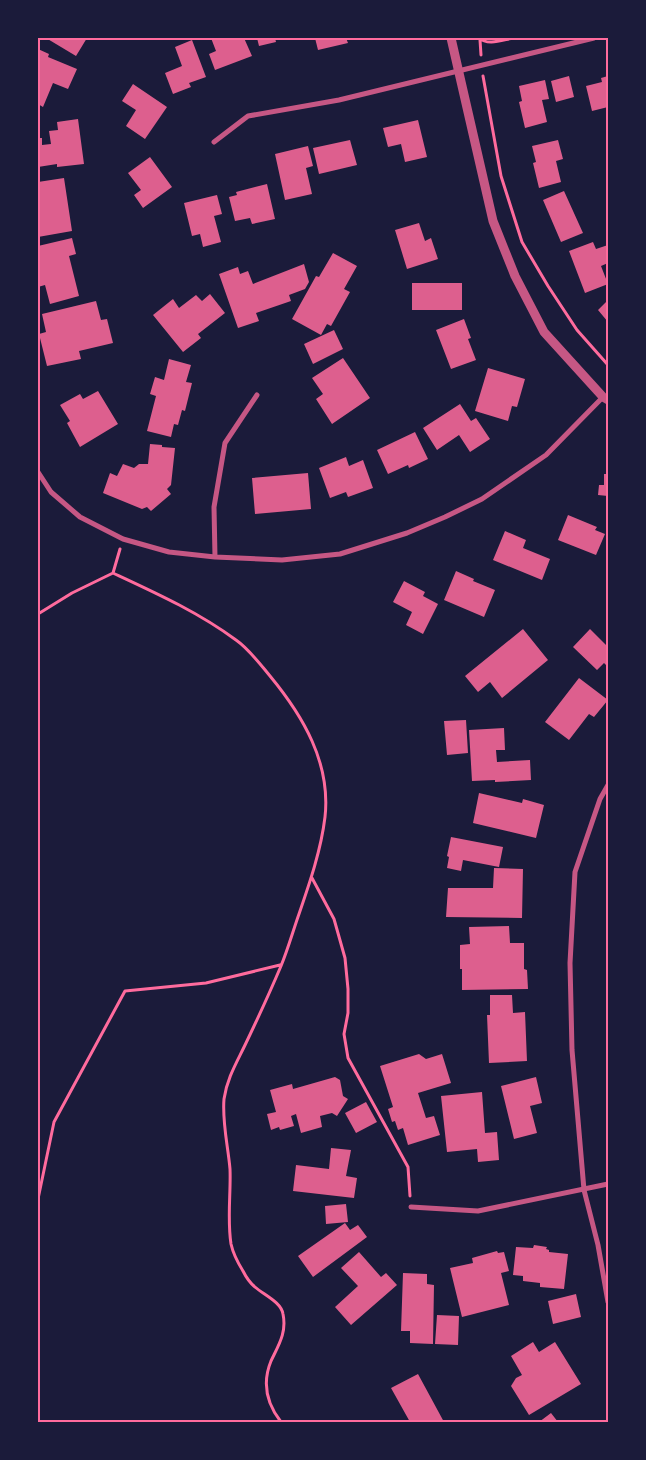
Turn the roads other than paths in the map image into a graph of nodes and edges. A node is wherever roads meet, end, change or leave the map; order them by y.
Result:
1 (450, 38) edge
2 (594, 38) edge
3 (458, 70) junction
4 (214, 142) dead end
5 (257, 395) dead end
6 (606, 399) edge
7 (38, 472) edge
8 (215, 557) junction
9 (608, 785) edge
10 (608, 1184) edge
11 (584, 1190) junction
12 (411, 1207) road end
13 (608, 1302) edge

1 - 3 street
2 - 3 street
3 - 4 street
3 - 6 street
5 - 8 street
6 - 8 street
7 - 8 street
9 - 11 street
10 - 11 street
11 - 12 street
11 - 13 street

